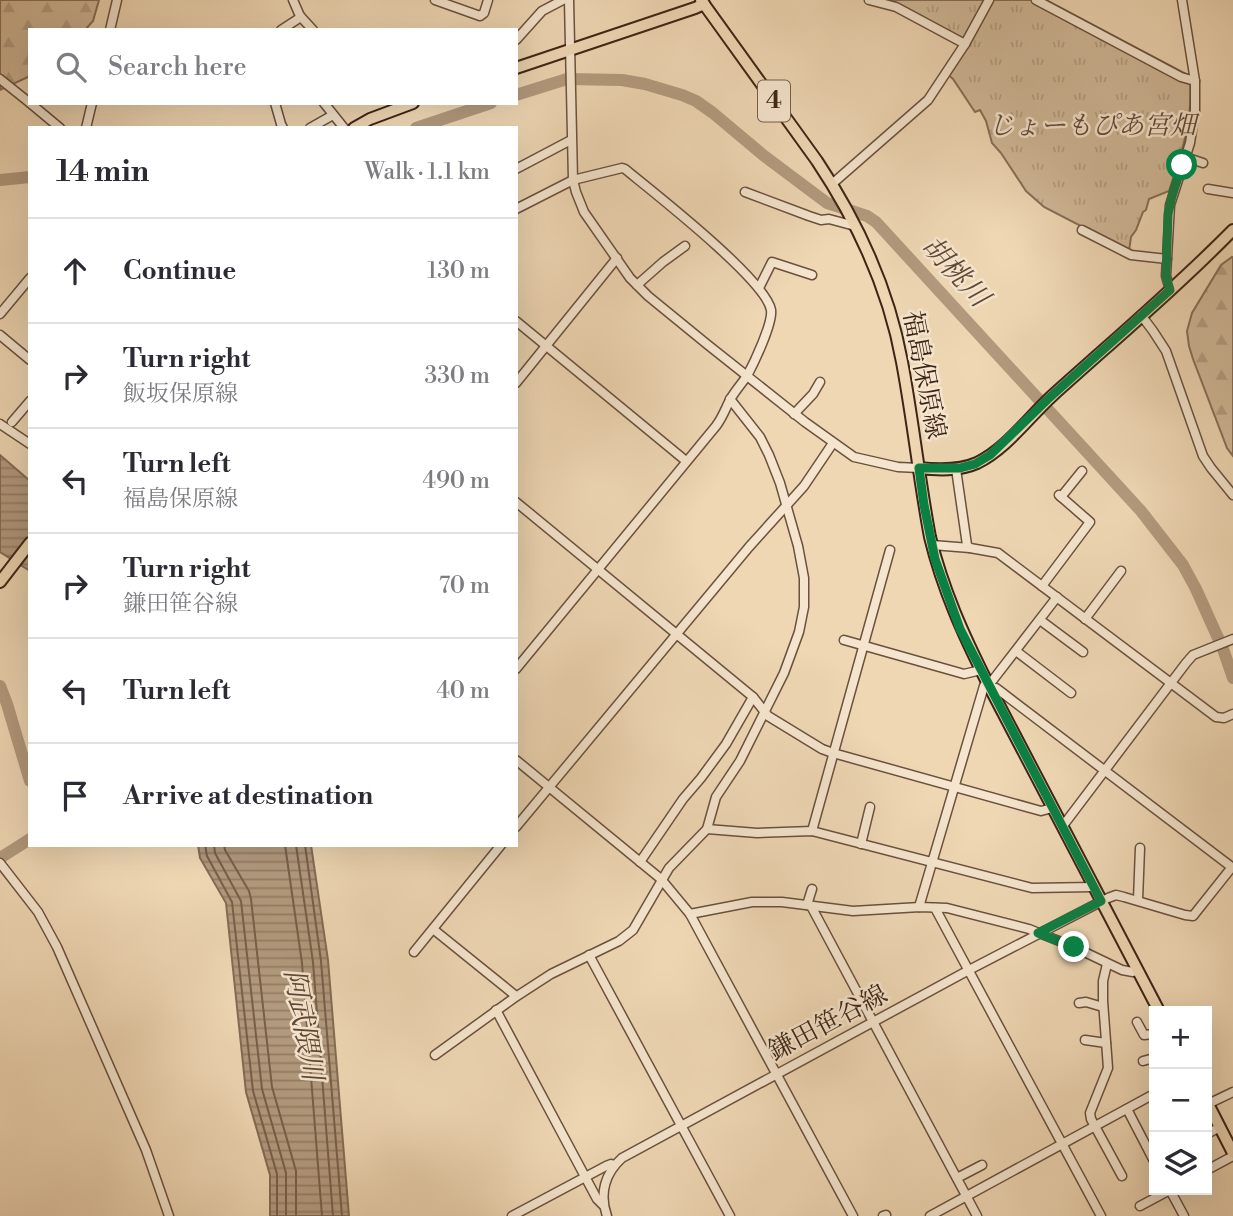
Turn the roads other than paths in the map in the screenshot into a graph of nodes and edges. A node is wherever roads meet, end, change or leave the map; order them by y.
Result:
1 (117, 0) edge
2 (293, 0) edge
3 (435, 0) edge
4 (488, 0) edge
5 (562, 0) edge
6 (569, 0) edge
7 (869, 0) edge
8 (989, 0) edge
9 (1036, 0) edge
10 (1182, 0) edge
11 (445, 2) edge
12 (703, 2) edge
13 (301, 17) junction
14 (110, 28) edge
15 (284, 28) edge
16 (311, 28) edge
17 (518, 38) edge
18 (965, 44) junction
19 (570, 50) junction
20 (518, 67) edge
21 (0, 79) edge
22 (1195, 81) junction
23 (28, 101) edge
24 (32, 105) edge
25 (92, 105) edge
26 (276, 105) edge
27 (326, 105) edge
28 (408, 105) edge
29 (333, 115) junction
30 (58, 126) edge
31 (86, 126) edge
32 (282, 126) edge
33 (314, 126) edge
34 (342, 126) edge
35 (358, 126) edge
36 (571, 140) junction
37 (1185, 157) junction
38 (1203, 163) dead end
39 (518, 168) edge
40 (573, 180) junction
41 (832, 184) junction
42 (1208, 190) dead end
43 (746, 192) dead end
44 (1233, 192) edge
45 (518, 208) edge
46 (853, 223) junction
47 (1082, 230) dead end
48 (1233, 230) edge
49 (685, 246) dead end
50 (617, 258) junction
51 (1167, 259) junction
52 (812, 275) dead end
53 (28, 280) edge
54 (638, 285) junction
55 (759, 288) junction
56 (1170, 290) junction
57 (0, 314) edge
58 (1141, 315) junction
59 (518, 323) edge
60 (0, 335) edge
61 (546, 346) junction
62 (28, 358) edge
63 (747, 376) junction
64 (518, 381) edge
65 (820, 382) dead end
66 (730, 399) junction
67 (28, 403) edge
68 (794, 414) junction
69 (12, 422) dead end
70 (0, 424) edge
71 (15, 434) junction
72 (28, 436) edge
73 (28, 443) edge
74 (833, 443) junction
75 (686, 461) junction
76 (919, 468) junction
77 (956, 469) junction
78 (1082, 471) dead end
79 (1233, 493) edge
80 (518, 504) edge
81 (786, 508) junction
82 (932, 545) junction
83 (28, 546) edge
84 (970, 548) junction
85 (890, 550) dead end
86 (598, 570) junction
87 (1121, 571) dead end
88 (0, 582) edge
89 (1042, 586) junction
90 (1057, 597) junction
91 (1085, 619) junction
92 (1040, 620) junction
93 (676, 633) junction
94 (1233, 639) edge
95 (844, 640) dead end
96 (863, 646) junction
97 (1016, 651) junction
98 (1083, 652) dead end
99 (518, 667) edge
100 (981, 670) junction
101 (1170, 682) junction
102 (989, 685) junction
103 (1070, 693) dead end
104 (753, 697) junction
105 (764, 712) junction
106 (1233, 714) edge
107 (833, 753) junction
108 (518, 762) edge
109 (1104, 770) junction
110 (953, 786) junction
111 (549, 787) junction
112 (870, 807) dead end
113 (1052, 808) junction
114 (518, 825) edge
115 (1062, 827) junction
116 (707, 829) junction
117 (811, 831) junction
118 (861, 844) junction
119 (499, 847) edge
120 (1140, 848) dead end
121 (640, 862) junction
122 (933, 862) junction
123 (1, 864) edge
124 (1232, 867) edge
125 (661, 879) junction
126 (1093, 887) junction
127 (812, 890) dead end
128 (1138, 900) junction
129 (1101, 901) junction
130 (809, 906) junction
131 (919, 907) junction
132 (935, 908) junction
133 (690, 914) junction
134 (433, 929) junction
135 (1038, 933) junction
136 (414, 952) dead end
137 (589, 955) junction
138 (1107, 964) junction
139 (969, 970) junction
140 (1137, 970) junction
141 (516, 996) junction
142 (1079, 1003) dead end
143 (1156, 1006) edge
144 (1103, 1007) junction
145 (496, 1010) junction
146 (873, 1022) junction
147 (1138, 1022) dead end
148 (1149, 1034) edge
149 (1086, 1040) dead end
150 (1106, 1043) junction
151 (435, 1055) dead end
152 (1149, 1059) edge
153 (1143, 1061) dead end
154 (778, 1074) junction
155 (1233, 1091) edge
156 (1149, 1097) edge
157 (1212, 1104) edge
158 (1127, 1109) junction
159 (1212, 1113) edge
160 (681, 1125) junction
161 (1096, 1126) junction
162 (1220, 1127) junction
163 (1211, 1132) edge
164 (1062, 1144) junction
165 (1149, 1151) edge
166 (1233, 1155) edge
167 (614, 1165) junction
168 (982, 1166) dead end
169 (1212, 1167) edge
170 (1122, 1176) dead end
171 (585, 1177) junction
172 (957, 1178) junction
173 (1161, 1195) edge
174 (1173, 1195) edge
175 (967, 1196) junction
176 (603, 1205) junction
177 (1140, 1206) dead end
178 (169, 1216) edge
179 (512, 1216) edge
180 (607, 1216) edge
181 (730, 1216) edge
182 (853, 1216) edge
183 (930, 1216) edge
184 (977, 1216) edge
185 (1101, 1216) edge
186 (1184, 1216) edge

1 - 14 street
2 - 13 street
3 - 11 street
4 - 11 street
5 - 17 street
6 - 19 street
7 - 18 street
8 - 18 street
9 - 22 street
10 - 22 street
12 - 19 main road
12 - 41 main road, 福島保原線 / 4
13 - 15 street
13 - 16 street
18 - 41 street
19 - 20 main road
19 - 36 street
21 - 23 street
22 - 37 street
24 - 30 street
25 - 31 street
26 - 32 street
27 - 29 street
28 - 35 main road
29 - 33 street
29 - 34 street
36 - 39 street
36 - 40 street
37 - 38 street
37 - 51 street
40 - 45 street
40 - 50 street
40 - 55 street
41 - 46 main road, 福島保原線 / 4
42 - 44 street
43 - 46 street
46 - 76 main road, 福島保原線 / 4
47 - 51 street
48 - 56 main road
49 - 54 street
50 - 54 street
50 - 61 street
51 - 56 street
52 - 55 street
53 - 57 street
54 - 63 street
55 - 63 street
56 - 58 main road
58 - 77 main road
58 - 79 street
59 - 61 street
60 - 62 street
61 - 64 street
61 - 75 street
63 - 66 street
63 - 68 street
65 - 68 street
66 - 75 street
66 - 81 street
67 - 69 street
68 - 74 street
70 - 71 street
71 - 72 street
71 - 73 street
74 - 76 street
74 - 81 street
75 - 86 street
76 - 77 main road
76 - 82 main road, 福島保原線 / 4
77 - 84 street
78 - 89 street
80 - 86 street
81 - 93 street
81 - 105 street
82 - 84 street
82 - 100 main road, 福島保原線 / 4
83 - 88 main road
84 - 89 street
85 - 96 street
86 - 93 street
86 - 99 street
87 - 91 street
89 - 90 street
90 - 91 street
90 - 92 street
91 - 101 street
92 - 97 street
92 - 98 street
93 - 104 street
93 - 111 street
94 - 101 street
95 - 96 street
96 - 100 street
96 - 107 street
97 - 102 street
97 - 103 street
100 - 102 main road, 福島保原線 / 4
101 - 106 street
101 - 109 street
102 - 109 street
102 - 110 street
102 - 113 main road, 福島保原線 / 4
104 - 105 street
104 - 121 street
105 - 107 street
105 - 116 street
107 - 110 street
107 - 117 street
108 - 111 street
109 - 115 street
109 - 124 street
110 - 113 street
110 - 122 street
111 - 114 street
111 - 121 street
112 - 118 street
113 - 115 main road, 福島保原線 / 4
115 - 126 main road, 福島保原線 / 4
116 - 117 street
116 - 125 street
117 - 118 street
118 - 122 street
119 - 134 street
120 - 128 street
121 - 125 street
122 - 126 street
122 - 131 street
123 - 178 street
124 - 128 street
125 - 133 street
125 - 137 street
126 - 129 main road, 福島保原線 / 4
127 - 130 street
128 - 129 street
129 - 135 street, 鎌田笹谷線
129 - 140 main road, 福島保原線 / 4
130 - 131 street
130 - 133 street
130 - 146 street
131 - 132 street
132 - 135 street
132 - 139 street
133 - 154 street
134 - 136 street
134 - 141 street
135 - 138 street
135 - 139 street, 鎌田笹谷線
137 - 141 street
137 - 160 street
138 - 140 street
138 - 144 street
139 - 146 street, 鎌田笹谷線
139 - 164 street
140 - 143 main road, 福島保原線 / 4
141 - 145 street
142 - 144 street
144 - 150 street
145 - 151 street
145 - 171 street
146 - 154 street, 鎌田笹谷線
146 - 172 street
147 - 148 street
149 - 150 street
150 - 161 street
152 - 153 street
154 - 160 street, 鎌田笹谷線
154 - 182 street
155 - 157 street
156 - 158 street
158 - 161 street
158 - 165 street
159 - 162 main road
160 - 167 street, 鎌田笹谷線
160 - 181 street
161 - 164 street
161 - 170 street
162 - 163 street
162 - 166 main road
164 - 175 street
164 - 185 street
166 - 169 street
167 - 171 street, 鎌田笹谷線
167 - 176 street
168 - 172 street
171 - 176 street
171 - 179 street, 鎌田笹谷線
172 - 175 street
173 - 177 street
174 - 186 street
175 - 183 street
175 - 184 street
176 - 180 street

